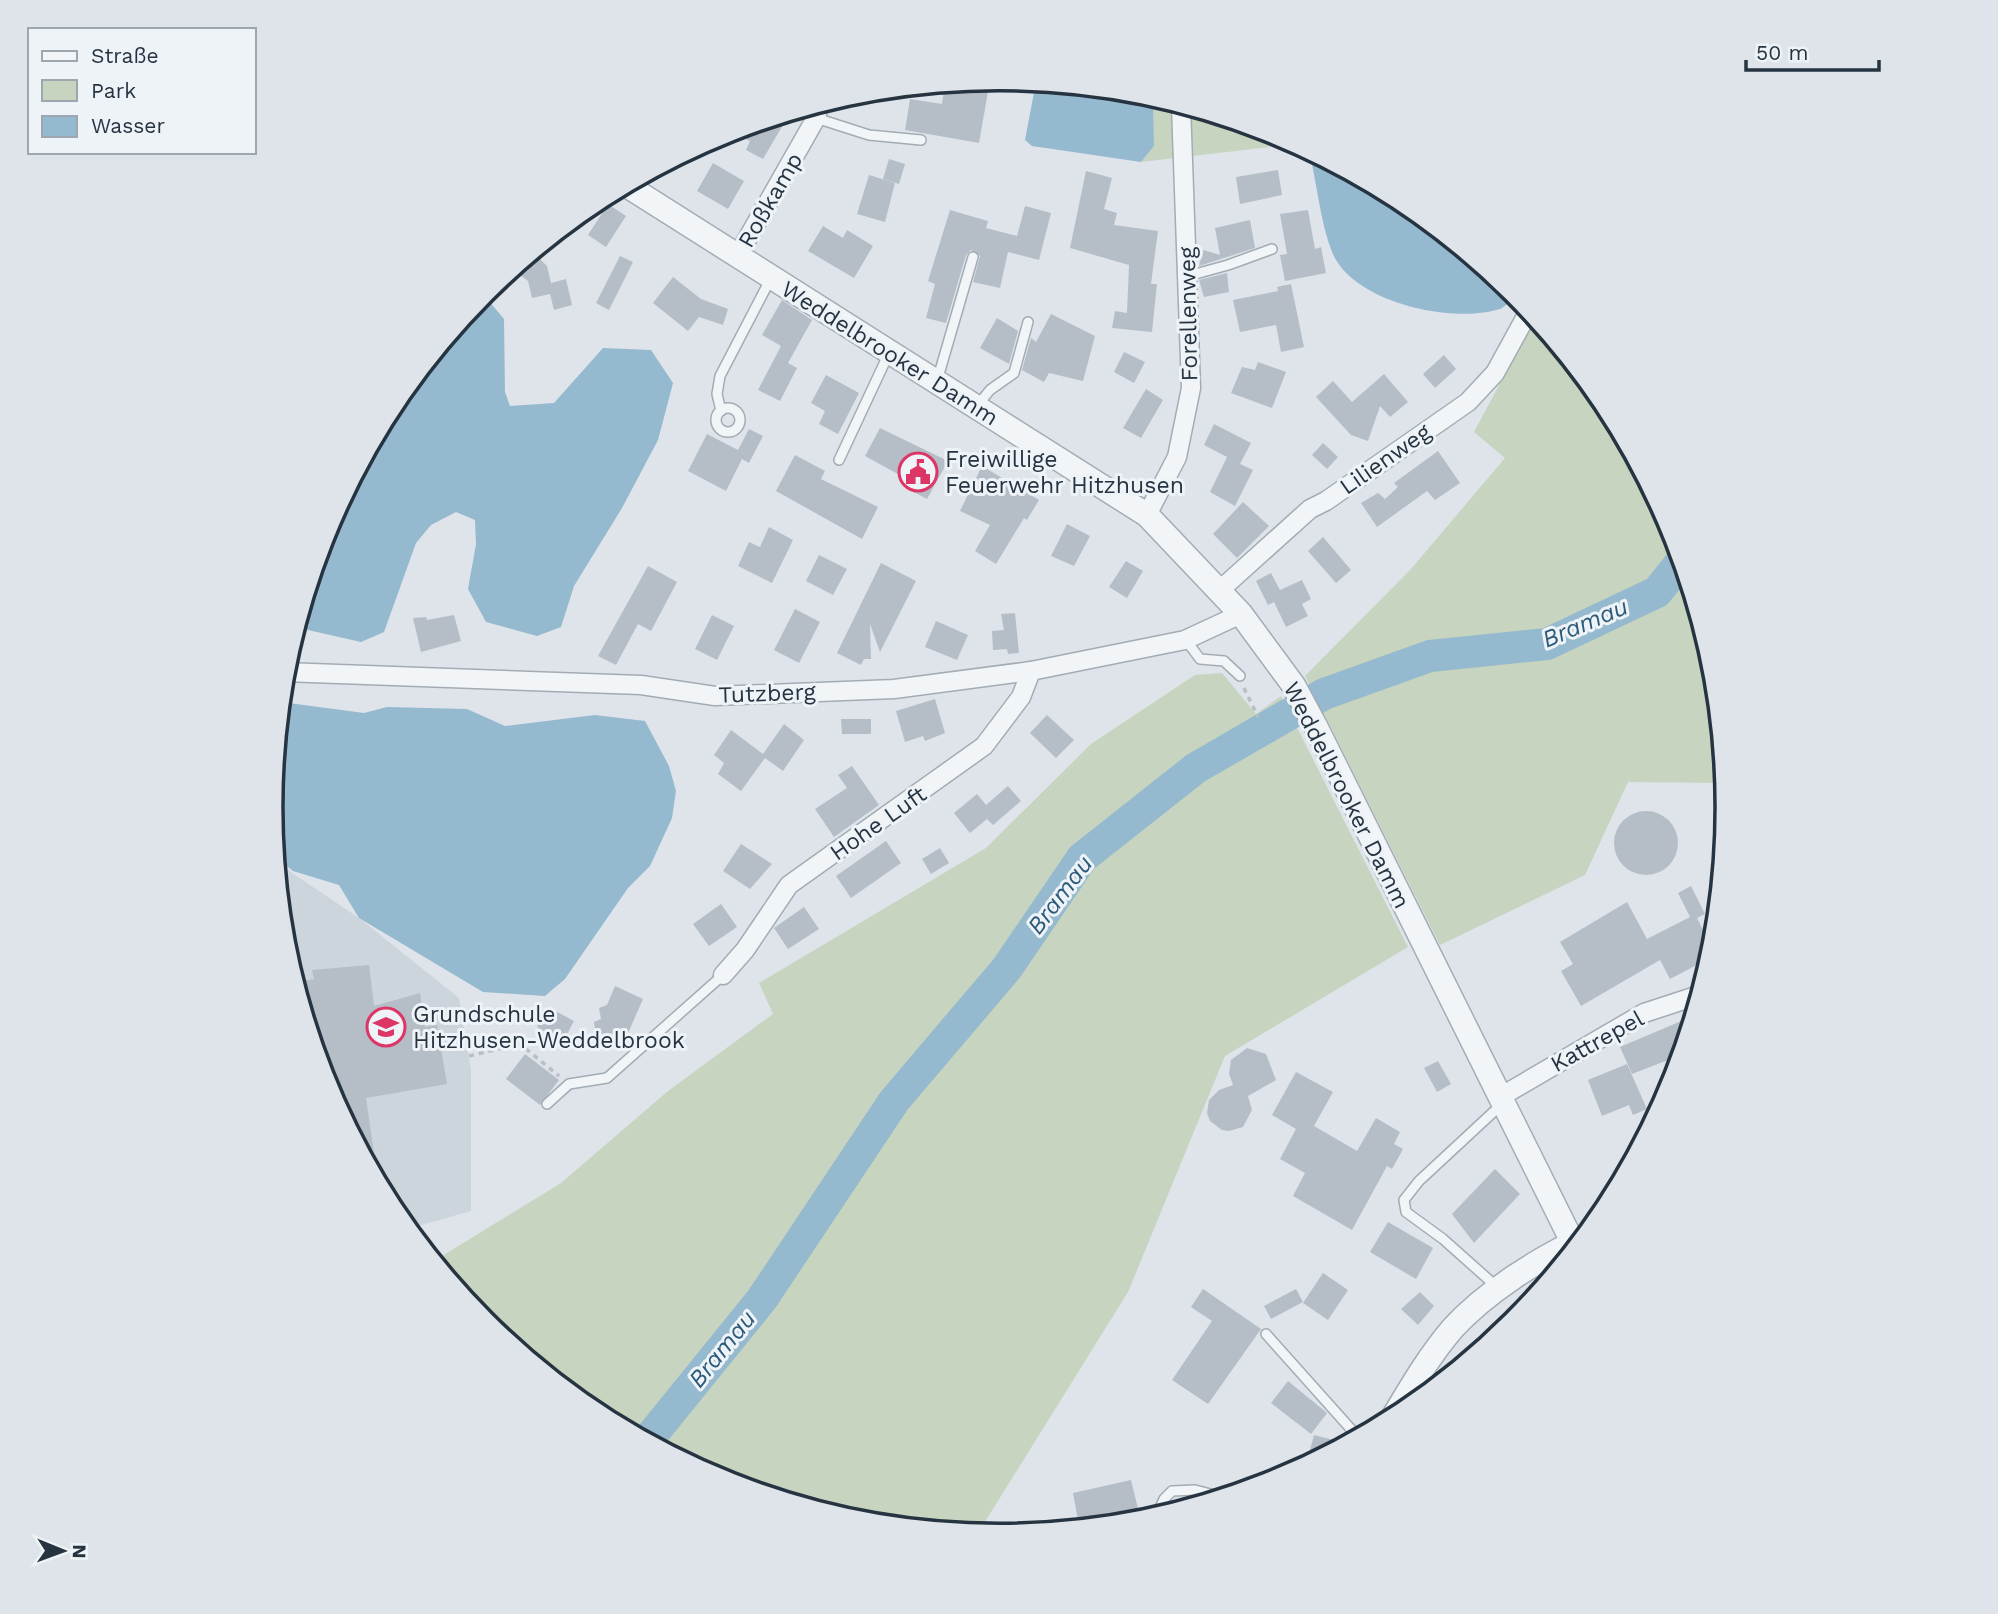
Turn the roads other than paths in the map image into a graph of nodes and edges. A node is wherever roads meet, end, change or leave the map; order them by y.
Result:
1 (822, 113) edge
2 (1181, 114) edge
3 (816, 115) edge
4 (921, 140) dead end
5 (635, 191) edge
6 (1272, 248) dead end
7 (737, 257) junction
8 (973, 257) dead end
9 (1188, 276) junction
10 (771, 278) junction
11 (1523, 320) edge
12 (1028, 322) dead end
13 (889, 353) junction
14 (936, 383) junction
15 (976, 408) junction
16 (721, 411) dead end
17 (839, 460) dead end
18 (1147, 515) junction
19 (1220, 590) junction
20 (1241, 614) junction
21 (1186, 640) junction
22 (1031, 671) junction
23 (296, 672) edge
24 (1240, 676) road end
25 (723, 975) joint
26 (1689, 998) edge
27 (1501, 1100) junction
28 (547, 1104) dead end
29 (1574, 1233) edge
30 (1560, 1251) edge
31 (1500, 1289) junction
32 (1266, 1334) dead end
33 (1407, 1395) edge
34 (1352, 1430) edge
35 (1205, 1493) edge
36 (1162, 1504) edge

1 - 4 lane
2 - 9 street, Forellenweg
3 - 7 street, Roßkamp
5 - 7 street, Weddelbrooker Damm
6 - 9 lane
7 - 10 street, Weddelbrooker Damm
8 - 14 lane
9 - 18 street, Forellenweg
10 - 13 street, Weddelbrooker Damm
10 - 16 lane
11 - 19 street, Lilienweg
12 - 15 lane
13 - 14 street, Weddelbrooker Damm
13 - 17 lane
14 - 15 street, Weddelbrooker Damm
15 - 18 street, Weddelbrooker Damm
18 - 19 street, Weddelbrooker Damm
19 - 20 street, Weddelbrooker Damm
20 - 21 street, Tutzberg
20 - 27 street, Weddelbrooker Damm
21 - 22 street, Tutzberg
21 - 24 lane
22 - 23 street, Tutzberg
22 - 25 street, Hohe Luft
25 - 28 lane
26 - 27 street, Kattrepel
27 - 29 street, Weddelbrooker Damm
27 - 31 lane
30 - 31 street
31 - 33 street
32 - 34 lane
35 - 36 lane

